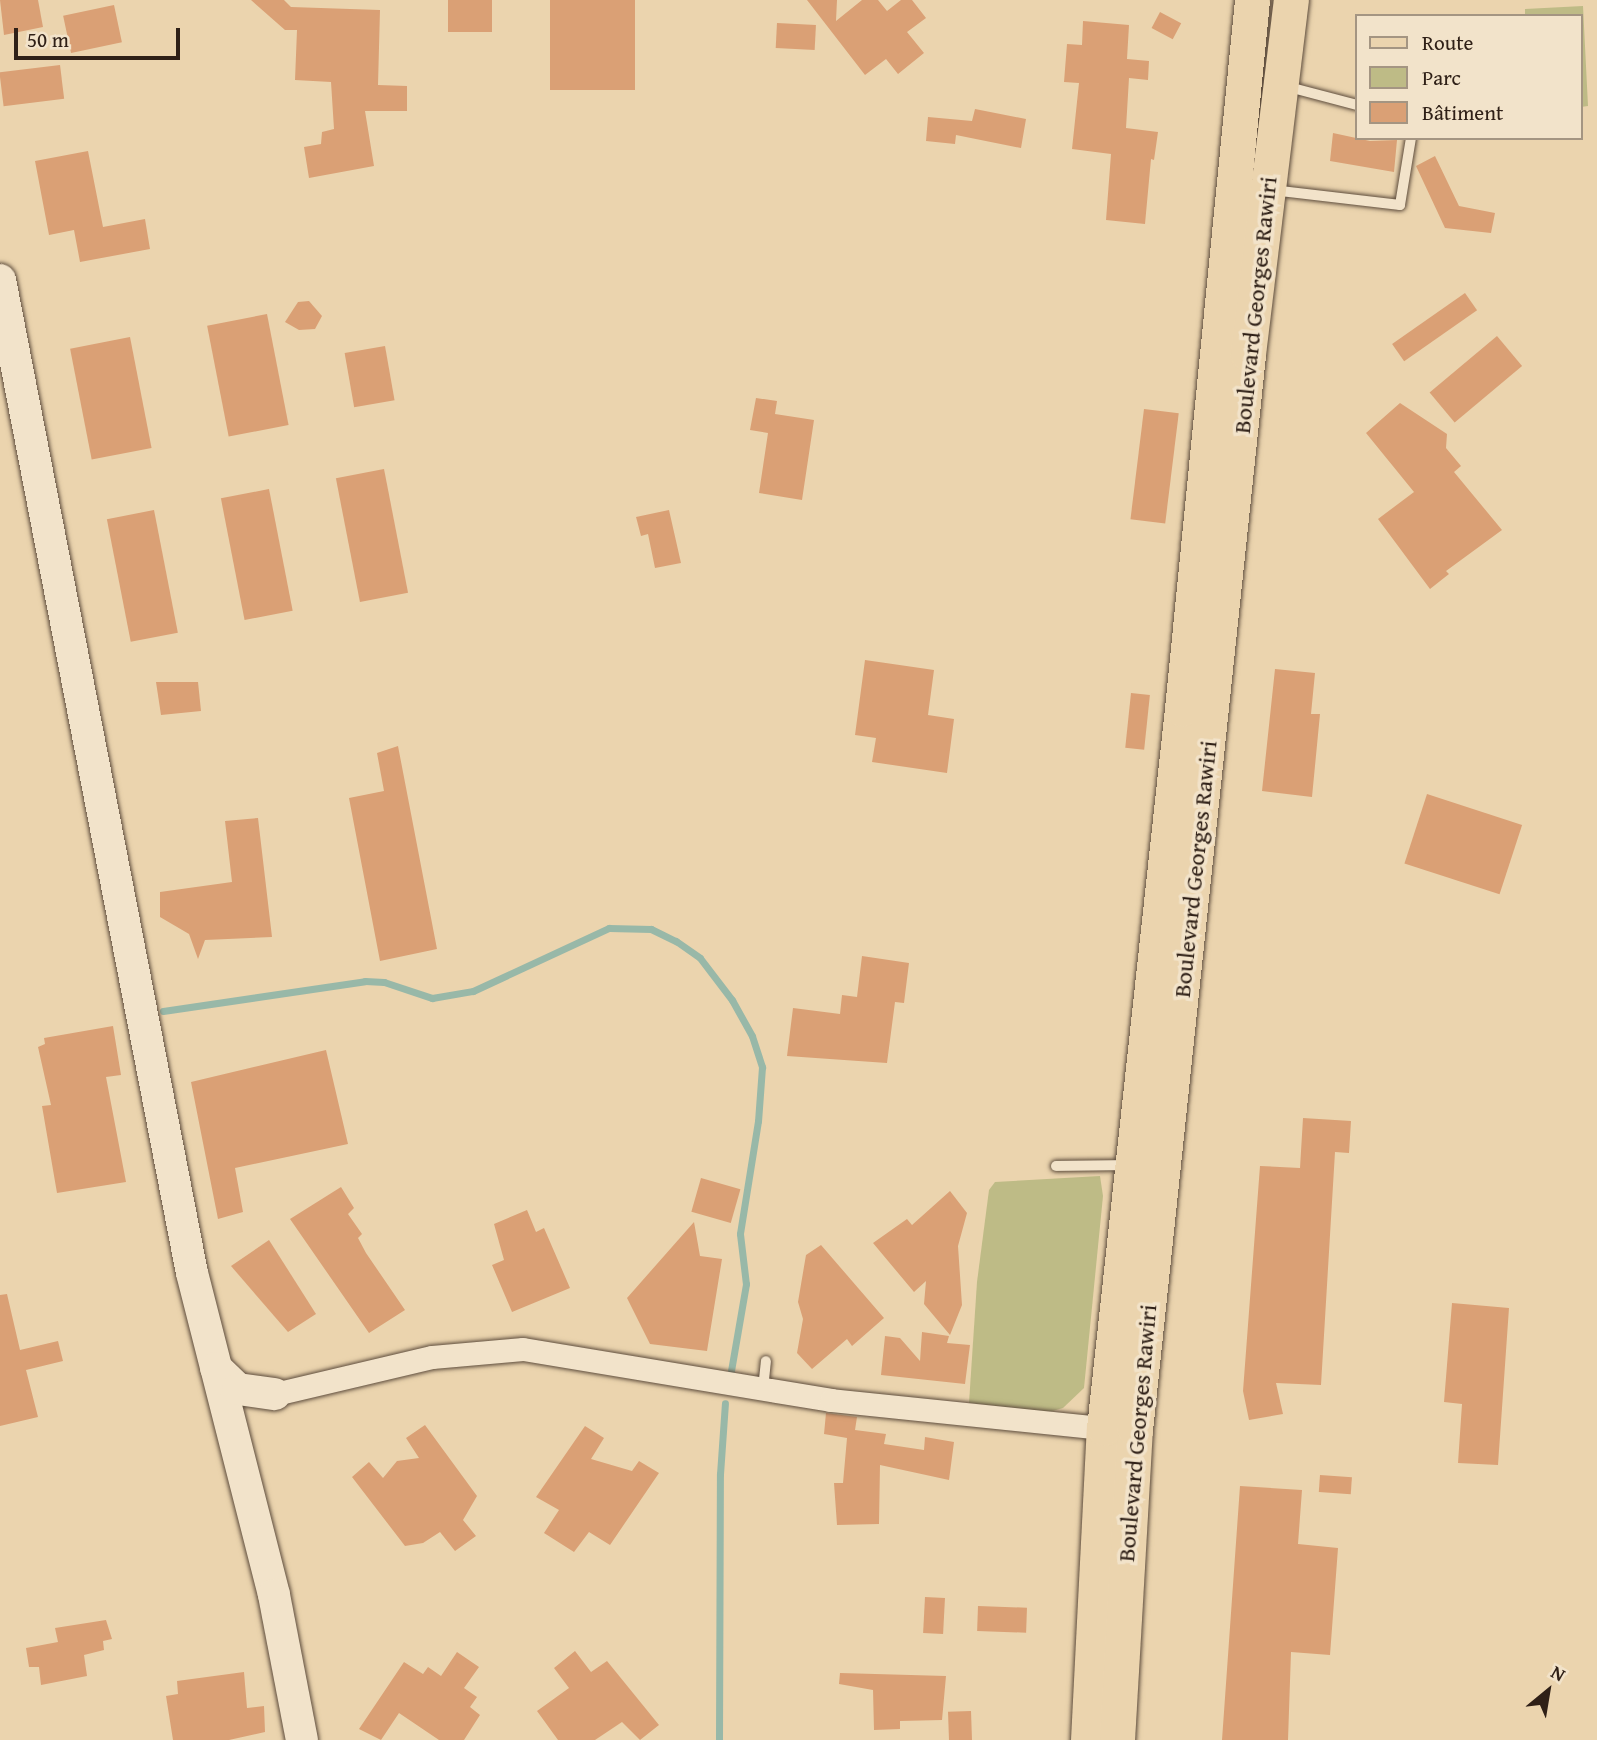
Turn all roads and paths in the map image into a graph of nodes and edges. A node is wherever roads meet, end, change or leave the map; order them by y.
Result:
1 (1252, 0) edge
2 (1291, 0) edge
3 (1282, 85) junction
4 (1356, 105) edge
5 (1411, 140) edge
6 (1268, 189) junction
7 (0, 280) edge
8 (1132, 1165) junction
9 (1056, 1166) dead end
10 (766, 1361) dead end
11 (216, 1368) junction
12 (763, 1389) junction
13 (275, 1394) junction
14 (1104, 1428) junction
15 (234, 1438) junction
16 (302, 1740) edge
17 (1088, 1740) edge
18 (1117, 1740) edge

1 - 8 main road, Boulevard Georges Rawiri
2 - 3 main road, Boulevard Georges Rawiri
3 - 4 lane
3 - 6 main road, Boulevard Georges Rawiri
5 - 6 lane
6 - 18 main road, Boulevard Georges Rawiri
7 - 11 main road
8 - 9 lane
8 - 14 main road, Boulevard Georges Rawiri
10 - 12 lane
11 - 13 main road
11 - 15 main road
12 - 13 street
12 - 14 street
13 - 15 main road
14 - 17 main road, Boulevard Georges Rawiri
15 - 16 main road

